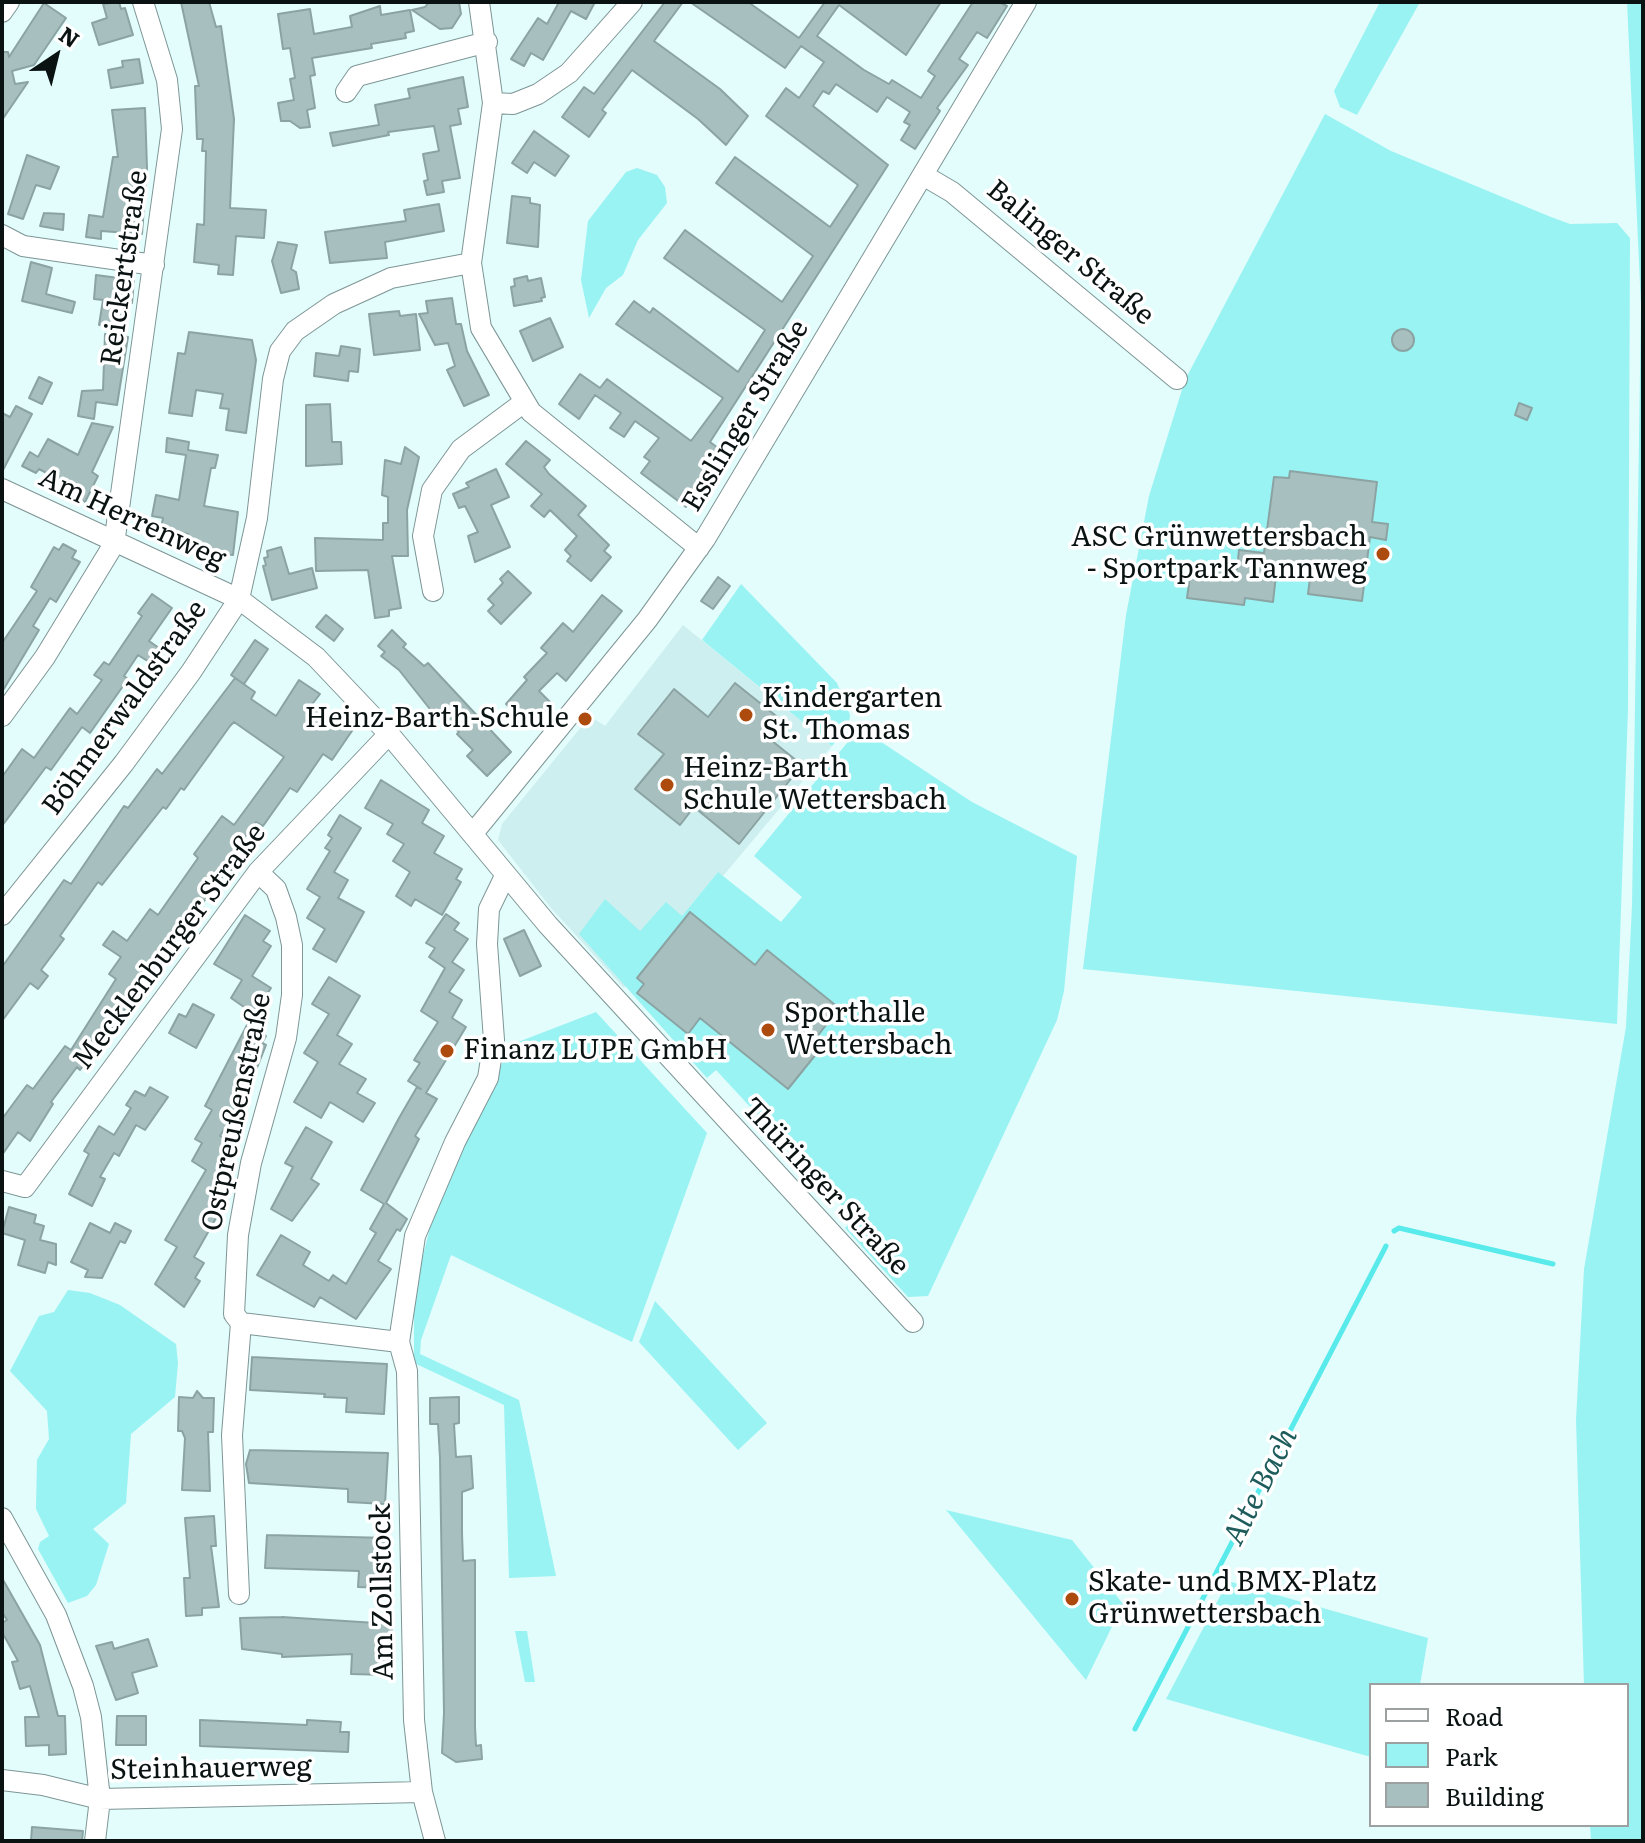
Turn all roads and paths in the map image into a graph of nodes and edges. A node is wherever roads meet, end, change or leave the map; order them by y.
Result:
1 (9, 2) edge
2 (143, 2) edge
3 (479, 2) edge
4 (632, 2) edge
5 (1026, 2) edge
6 (2, 12) edge
7 (487, 42) junction
8 (346, 92) dead end
9 (493, 103) junction
10 (923, 175) junction
11 (2, 235) edge
12 (471, 263) junction
13 (154, 265) junction
14 (1177, 379) dead end
15 (523, 403) junction
16 (2, 489) edge
17 (114, 544) junction
18 (699, 548) junction
19 (433, 591) dead end
20 (239, 599) junction
21 (2, 716) edge
22 (389, 734) junction
23 (474, 832) junction
24 (258, 872) junction
25 (505, 876) junction
26 (2, 915) edge
27 (2, 1181) edge
28 (913, 1322) dead end
29 (241, 1323) junction
30 (399, 1342) junction
31 (2, 1518) edge
32 (239, 1594) dead end
33 (2, 1780) edge
34 (422, 1792) junction
35 (100, 1799) junction
36 (95, 1841) edge
37 (435, 1841) edge

1 - 6 street
2 - 13 street, Reickertstraße
3 - 7 street
4 - 9 street
5 - 10 street, Esslinger Straße
7 - 8 street
7 - 9 street
9 - 12 street
10 - 14 street, Balinger Straße
10 - 18 street, Esslinger Straße
11 - 13 street
12 - 15 street
12 - 20 street, Böhmerwaldstraße
13 - 17 street, Reickertstraße
15 - 18 street
15 - 19 street
16 - 17 street, Am Herrenweg
17 - 20 street, Am Herrenweg
17 - 21 street
18 - 23 street, Esslinger Straße
20 - 22 street, Thüringer Straße
20 - 26 street, Böhmerwaldstraße
22 - 23 street, Thüringer Straße
22 - 24 street, Mecklenburger Straße
23 - 25 street, Thüringer Straße
24 - 27 street, Mecklenburger Straße
24 - 29 street, Ostpreußenstraße
25 - 28 street, Thüringer Straße
25 - 30 street
29 - 30 street
29 - 32 street, Ostpreußenstraße
30 - 34 street, Am Zollstock
31 - 35 street
33 - 35 street, Steinhauerweg
34 - 35 street, Steinhauerweg
34 - 37 street, Am Zollstock
35 - 36 street

